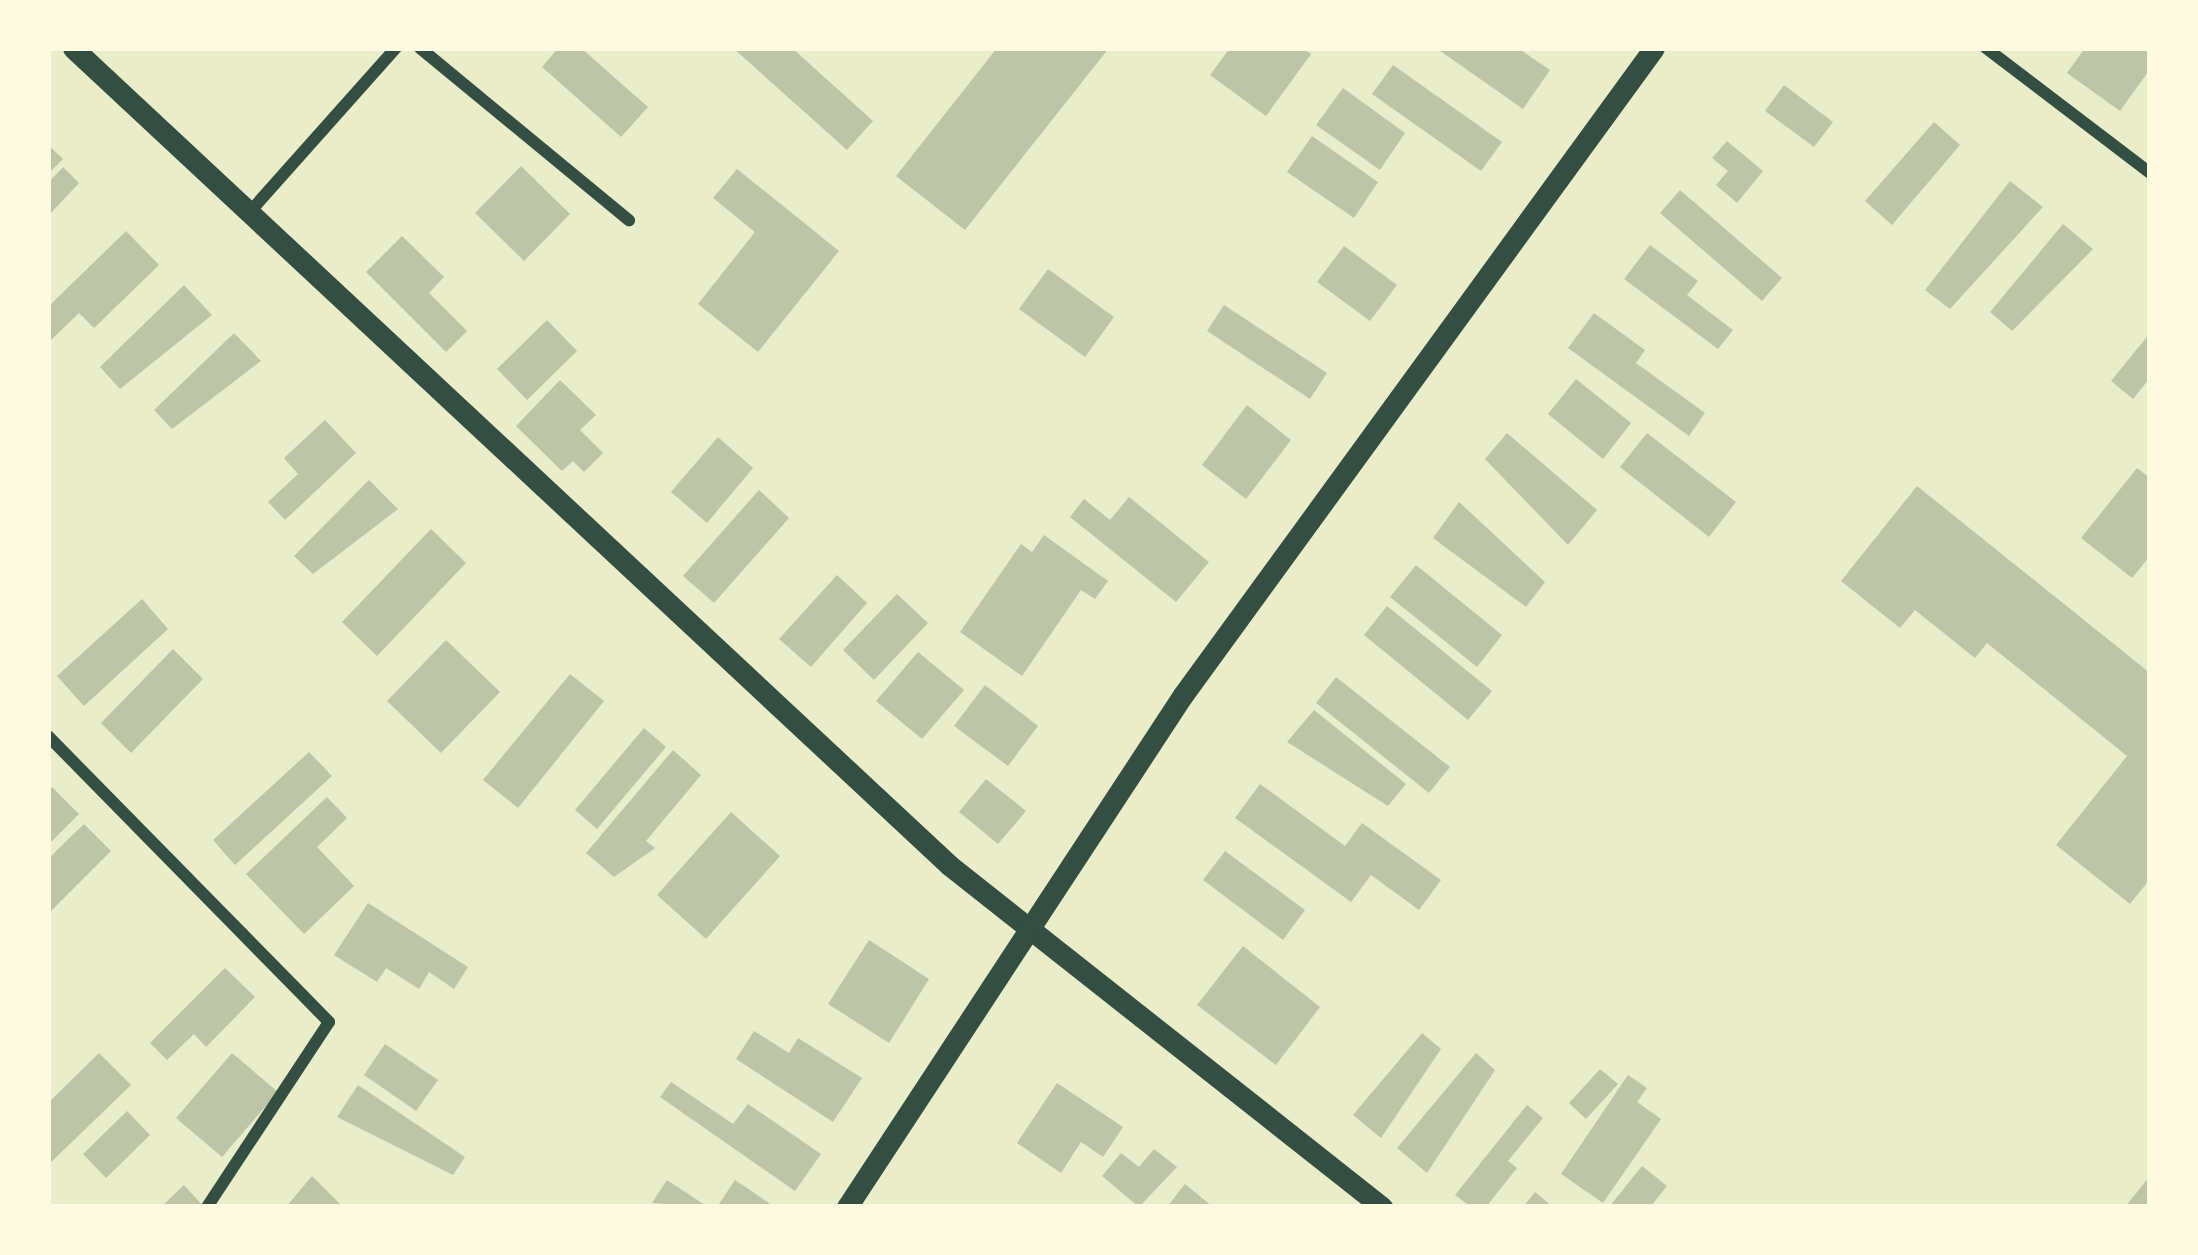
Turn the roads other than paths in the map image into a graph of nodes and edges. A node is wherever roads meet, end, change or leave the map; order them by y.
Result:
1 (73, 48) edge
2 (396, 48) edge
3 (420, 48) edge
4 (1654, 48) edge
5 (1986, 48) edge
6 (2150, 173) edge
7 (247, 215) junction
8 (628, 220) dead end
9 (48, 736) edge
10 (1032, 923) junction
11 (207, 1207) edge
12 (847, 1207) edge
13 (1382, 1207) edge

1 - 7 street
2 - 7 street
3 - 8 street
4 - 10 street
5 - 6 street
7 - 10 street
9 - 11 street
10 - 12 street
10 - 13 street

